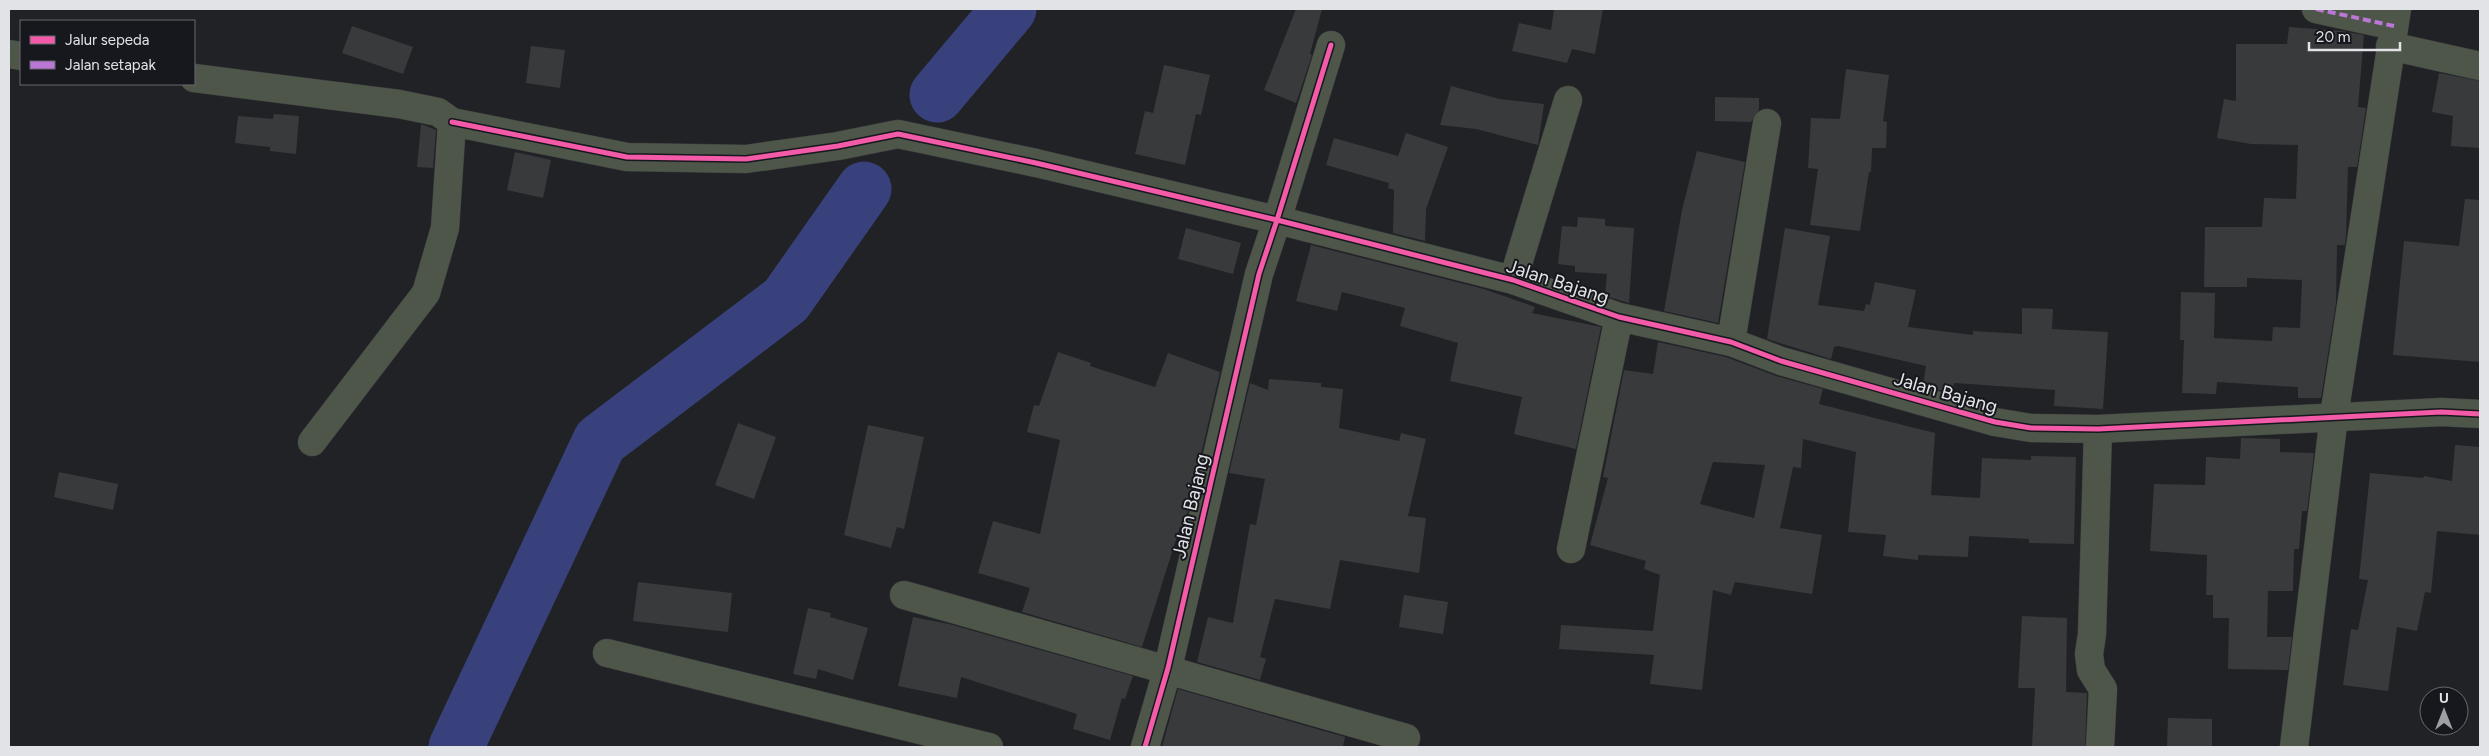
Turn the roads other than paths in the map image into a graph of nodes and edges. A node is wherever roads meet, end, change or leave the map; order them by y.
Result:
1 (2316, 9) edge
2 (2394, 27) edge
3 (1331, 45) dead end
4 (2480, 66) edge
5 (195, 78) edge
6 (1568, 100) dead end
7 (452, 122) junction
8 (1767, 123) dead end
9 (1277, 220) junction
10 (1513, 280) junction
11 (1619, 317) junction
12 (1731, 342) junction
13 (2480, 414) edge
14 (2334, 416) junction
15 (2098, 429) junction
16 (312, 442) dead end
17 (1571, 549) dead end
18 (904, 595) dead end
19 (607, 653) dead end
20 (1168, 668) junction
21 (1406, 738) dead end
22 (989, 747) edge
23 (1145, 747) edge
24 (2100, 747) edge
25 (2294, 747) edge

1 - 2 street
2 - 4 street
2 - 14 street
3 - 9 street
5 - 7 street
6 - 10 street
7 - 9 street
7 - 16 street
8 - 12 street
9 - 10 street, Jalan Bajang
9 - 20 street, Jalan Bajang
10 - 11 street, Jalan Bajang
11 - 12 street, Jalan Bajang
11 - 17 street
12 - 15 street, Jalan Bajang
13 - 14 street, Jalan Bajang
14 - 15 street, Jalan Bajang
14 - 25 street
15 - 24 street
18 - 20 street
19 - 22 street
20 - 21 street
20 - 23 street, Jalan Bajang

